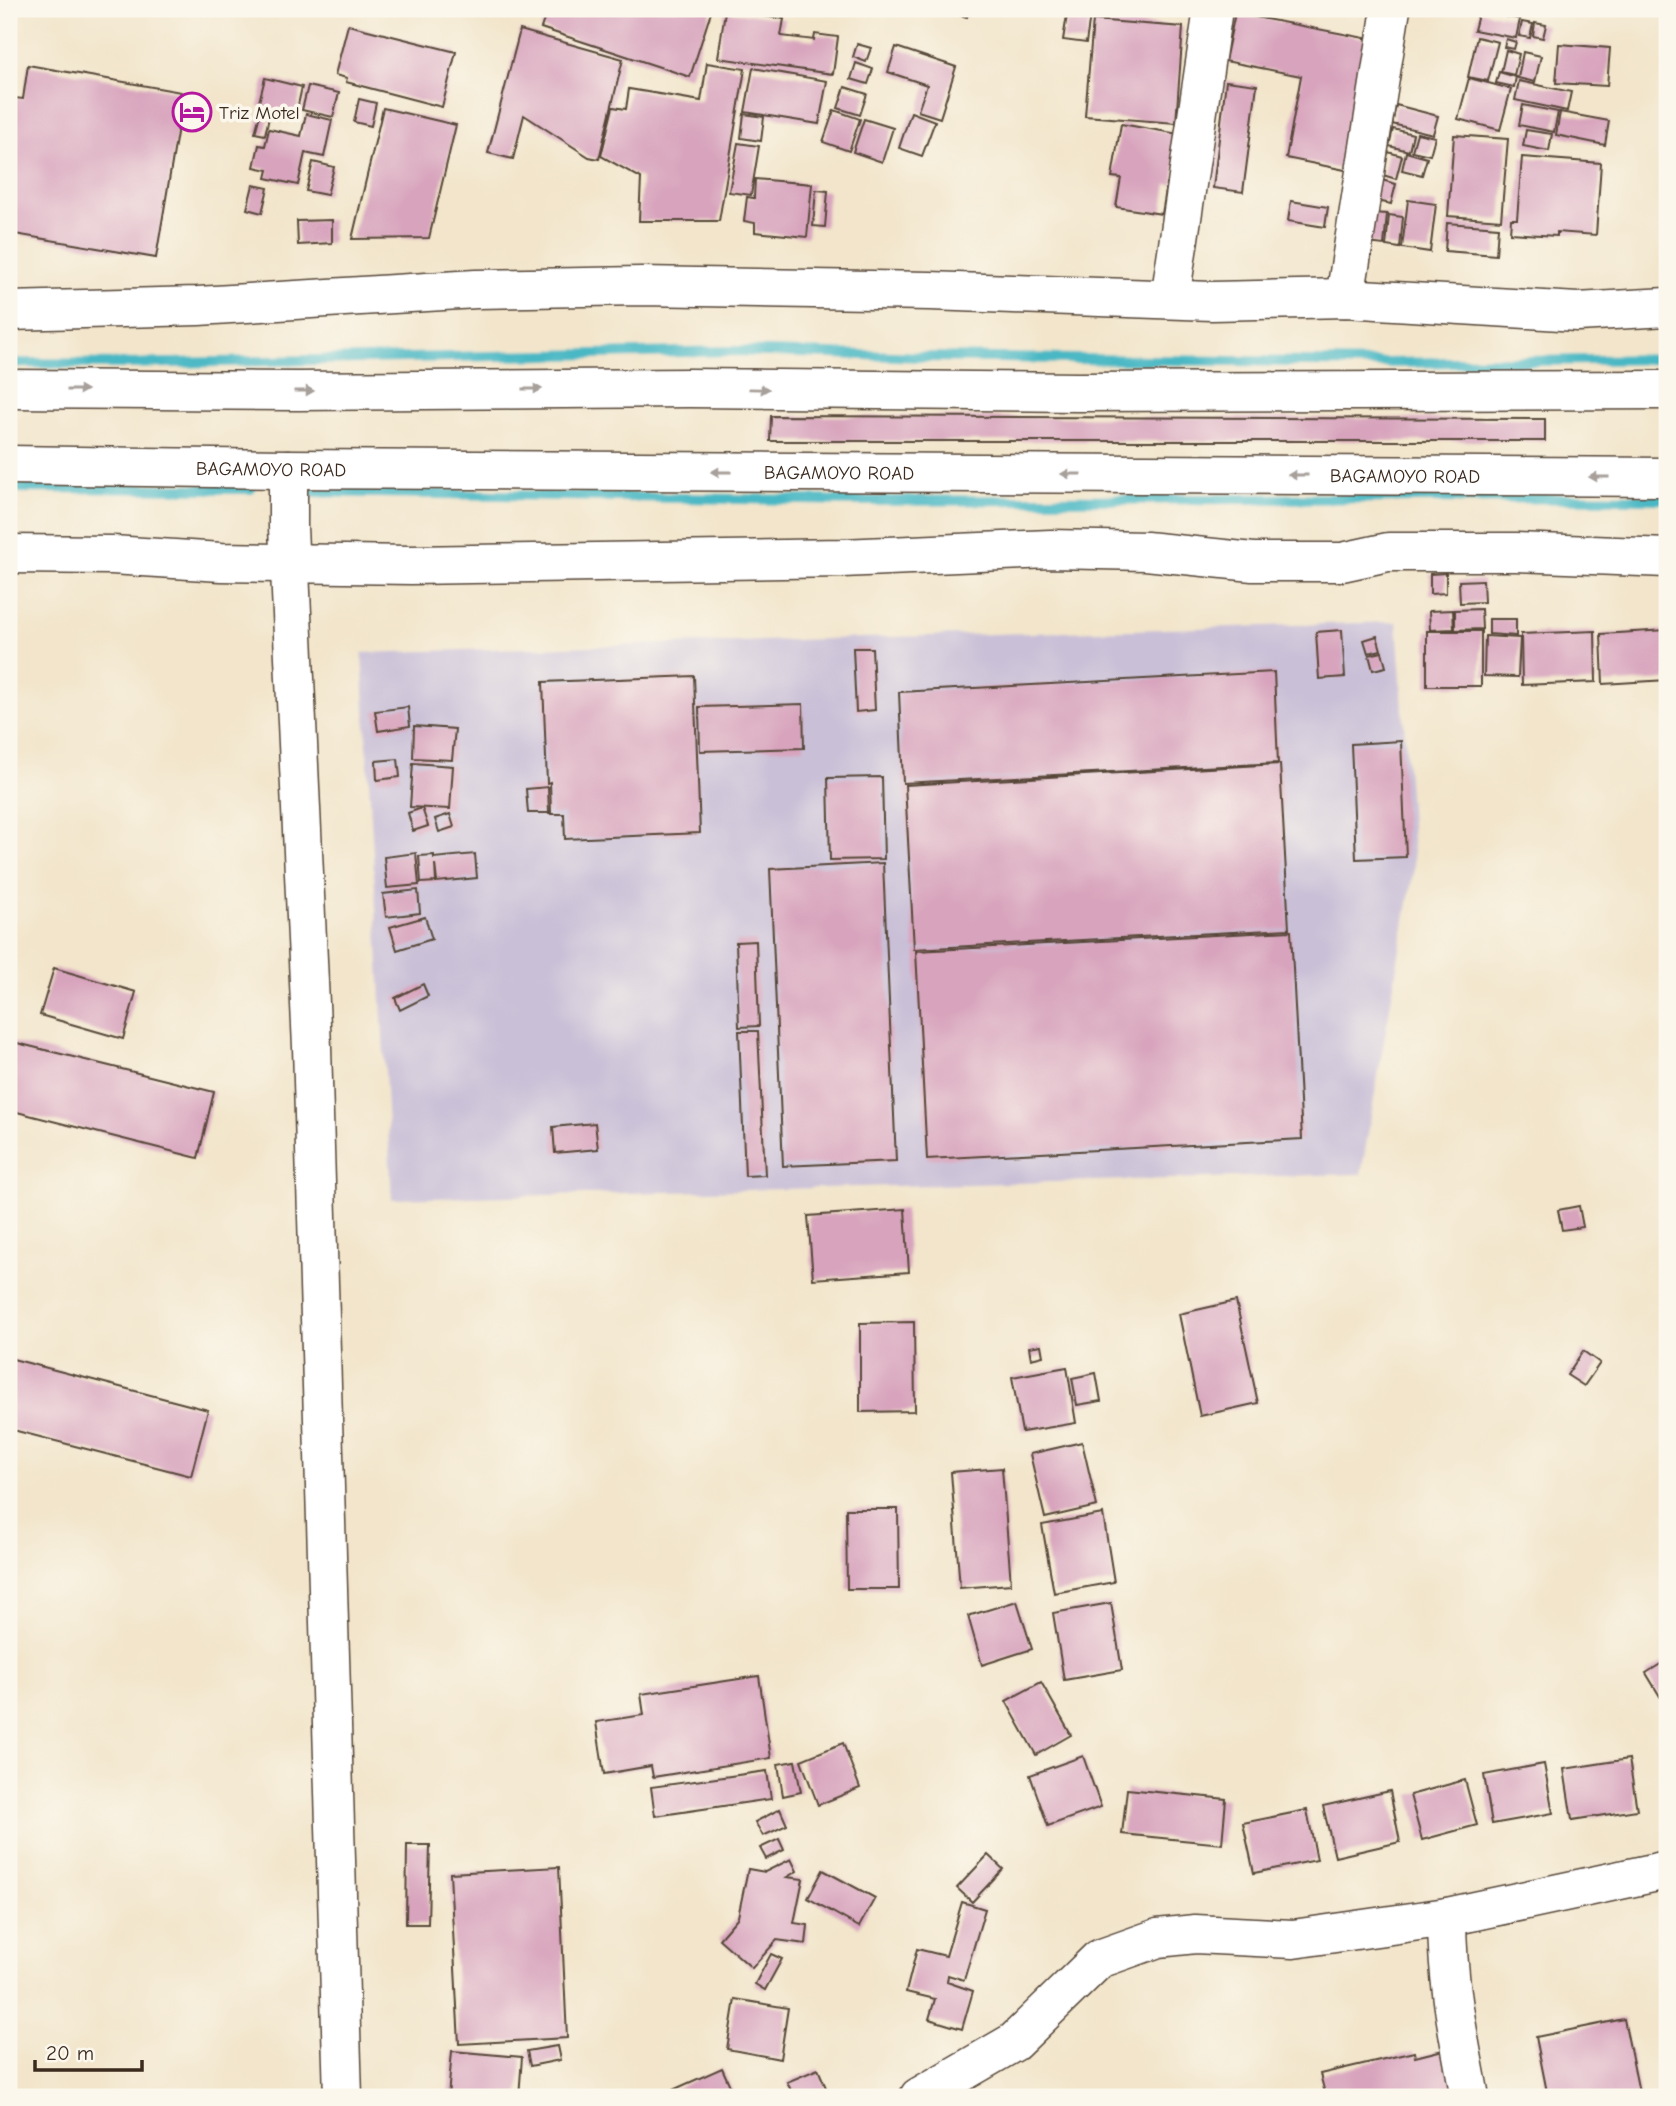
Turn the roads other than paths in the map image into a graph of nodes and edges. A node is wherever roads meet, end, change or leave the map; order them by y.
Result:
1 (1213, 9) edge
2 (1391, 9) edge
3 (1345, 298) junction
4 (1170, 299) junction
5 (1667, 307) edge
6 (9, 311) edge
7 (9, 389) edge
8 (1667, 390) edge
9 (9, 465) edge
10 (288, 469) junction
11 (1667, 477) edge
12 (9, 554) edge
13 (1667, 558) edge
14 (291, 564) junction
15 (1667, 1870) edge
16 (1447, 1917) junction
17 (343, 2097) edge
18 (919, 2097) edge
19 (1470, 2097) edge

1 - 4 main road
2 - 3 main road
3 - 4 main road
3 - 5 main road
4 - 6 main road
7 -> 8 main road
9 - 10 main road, BAGAMOYO ROAD
11 -> 10 main road, BAGAMOYO ROAD
10 - 14 main road
12 - 14 main road
13 - 14 main road
14 - 17 main road
15 - 16 main road
16 - 18 main road
16 - 19 main road

